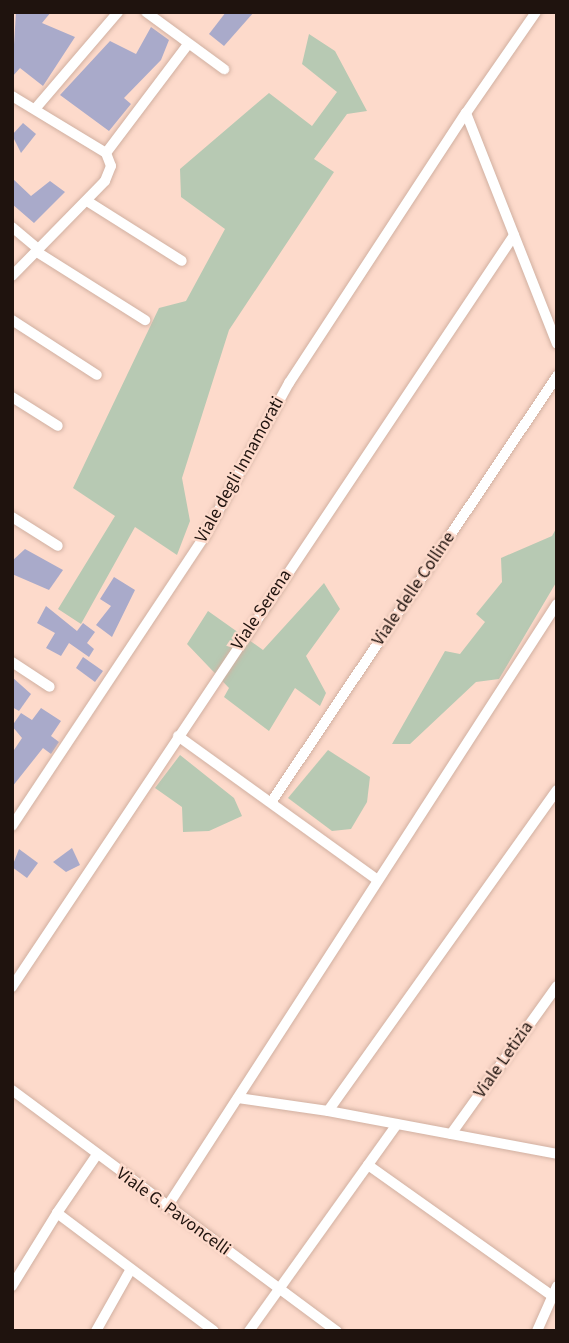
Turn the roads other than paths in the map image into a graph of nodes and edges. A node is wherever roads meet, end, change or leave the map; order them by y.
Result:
1 (118, 12) edge
2 (146, 12) edge
3 (536, 12) edge
4 (188, 44) junction
5 (223, 69) dead end
6 (12, 96) edge
7 (35, 109) junction
8 (466, 113) junction
9 (106, 153) junction
10 (87, 201) junction
11 (12, 227) edge
12 (514, 235) junction
13 (38, 251) junction
14 (182, 261) dead end
15 (12, 276) edge
16 (12, 320) edge
17 (145, 320) dead end
18 (557, 344) edge
19 (97, 375) dead end
20 (557, 376) edge
21 (12, 397) edge
22 (58, 426) dead end
23 (12, 517) edge
24 (58, 546) dead end
25 (556, 606) edge
26 (12, 662) edge
27 (50, 687) dead end
28 (178, 736) junction
29 (557, 790) edge
30 (272, 801) junction
31 (12, 826) edge
32 (378, 880) junction
33 (557, 986) edge
34 (12, 987) edge
35 (12, 1090) edge
36 (237, 1098) junction
37 (328, 1111) junction
38 (397, 1124) junction
39 (451, 1134) junction
40 (557, 1154) edge
41 (96, 1156) junction
42 (368, 1165) junction
43 (167, 1207) junction
44 (57, 1213) junction
45 (131, 1269) junction
46 (12, 1286) edge
47 (282, 1290) junction
48 (554, 1291) edge
49 (208, 1329) edge
50 (96, 1331) edge
51 (249, 1331) edge
52 (337, 1331) edge
53 (537, 1331) edge

1 - 7 street
2 - 4 street
3 - 8 street, Viale degli Innamorati
4 - 5 street
4 - 9 street
6 - 7 street
7 - 9 street
8 - 12 street
8 - 31 street, Viale degli Innamorati
9 - 10 street
10 - 13 street
10 - 14 street
11 - 13 street
12 - 18 street
12 - 28 street, Viale Serena
13 - 15 street
13 - 17 street
16 - 19 street
20 - 30 street, Viale delle Colline
21 - 22 street
23 - 24 street
25 - 32 street
26 - 27 street
28 - 30 street
28 - 34 street, Viale Serena
29 - 37 street
30 - 32 street
32 - 36 street
33 - 39 street, Viale Letizia
35 - 41 street, Viale G. Pavoncelli
36 - 37 street
36 - 43 street
37 - 38 street
38 - 39 street
38 - 42 street
39 - 40 street
41 - 43 street, Viale G. Pavoncelli
41 - 44 street
42 - 47 street
42 - 48 street
43 - 47 street, Viale G. Pavoncelli
44 - 45 street
44 - 46 street
45 - 49 street
45 - 50 street
47 - 51 street
47 - 52 street, Viale G. Pavoncelli
48 - 53 street

